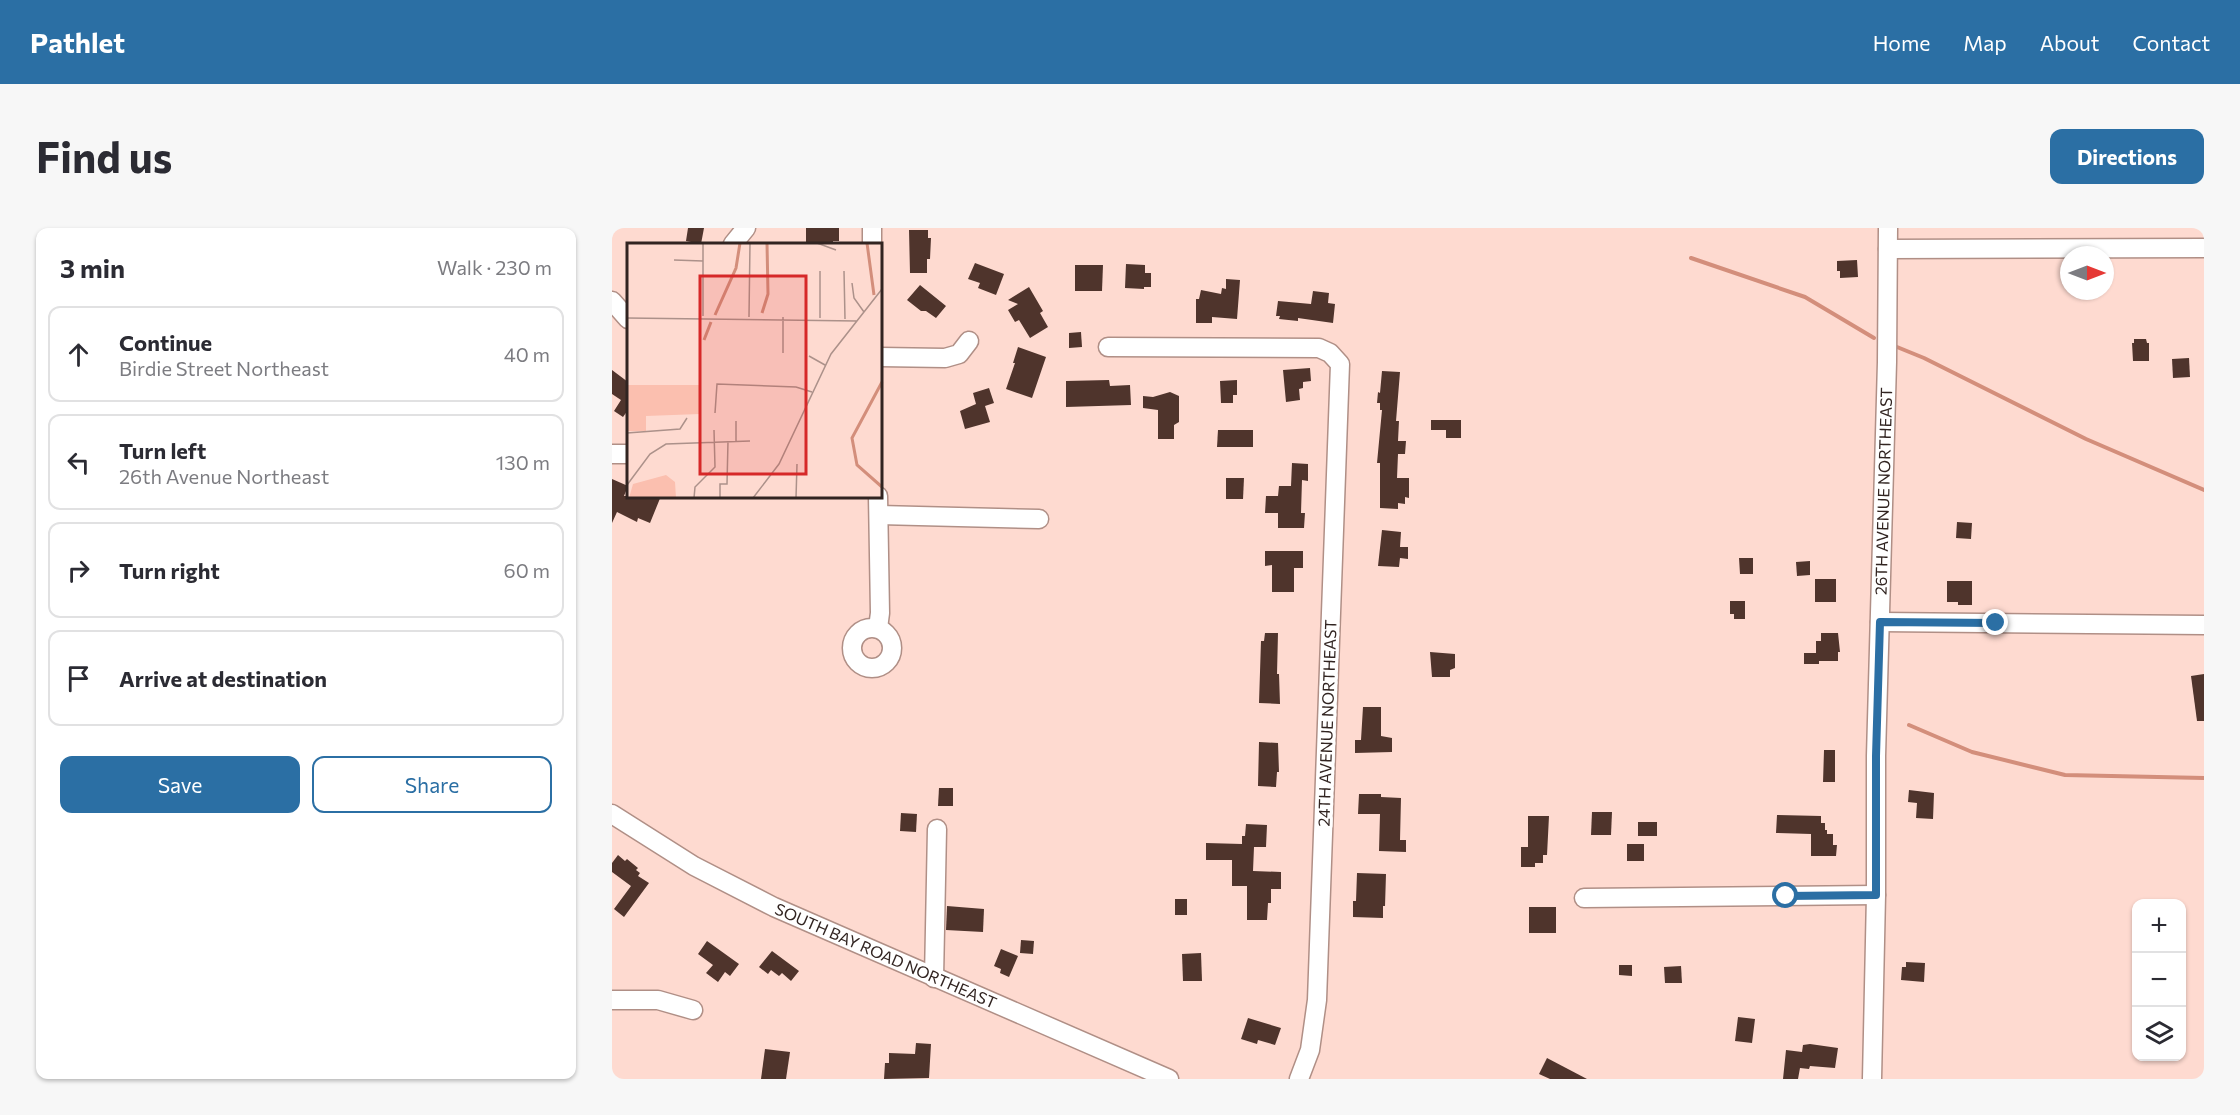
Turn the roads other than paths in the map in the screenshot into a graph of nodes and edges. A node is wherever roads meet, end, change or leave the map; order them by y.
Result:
1 (746, 228) edge
2 (1888, 228) edge
3 (734, 243) edge
4 (1888, 249) junction
5 (2204, 249) edge
6 (612, 301) edge
7 (627, 318) edge
8 (969, 341) dead end
9 (1108, 347) dead end
10 (882, 357) edge
11 (878, 506) edge
12 (1040, 519) dead end
13 (1880, 622) junction
14 (2204, 625) edge
15 (878, 628) dead end
16 (612, 814) edge
17 (937, 829) dead end
18 (1876, 895) junction
19 (1584, 898) dead end
20 (934, 978) junction
21 (612, 1000) edge
22 (693, 1010) dead end
23 (1168, 1079) edge
24 (1299, 1079) edge
25 (1872, 1079) edge

1 - 3 street
2 - 4 street, 26TH AVENUE NORTHEAST
4 - 5 street
4 - 13 street, 26TH AVENUE NORTHEAST
6 - 7 street
8 - 10 street
9 - 24 street, 24TH AVENUE NORTHEAST
11 - 12 street
11 - 15 street
13 - 14 street
13 - 18 street, 26TH AVENUE NORTHEAST
16 - 20 street, SOUTH BAY ROAD NORTHEAST
17 - 20 street
18 - 19 street
18 - 25 street, 26TH AVENUE NORTHEAST
20 - 23 street, SOUTH BAY ROAD NORTHEAST
21 - 22 street

